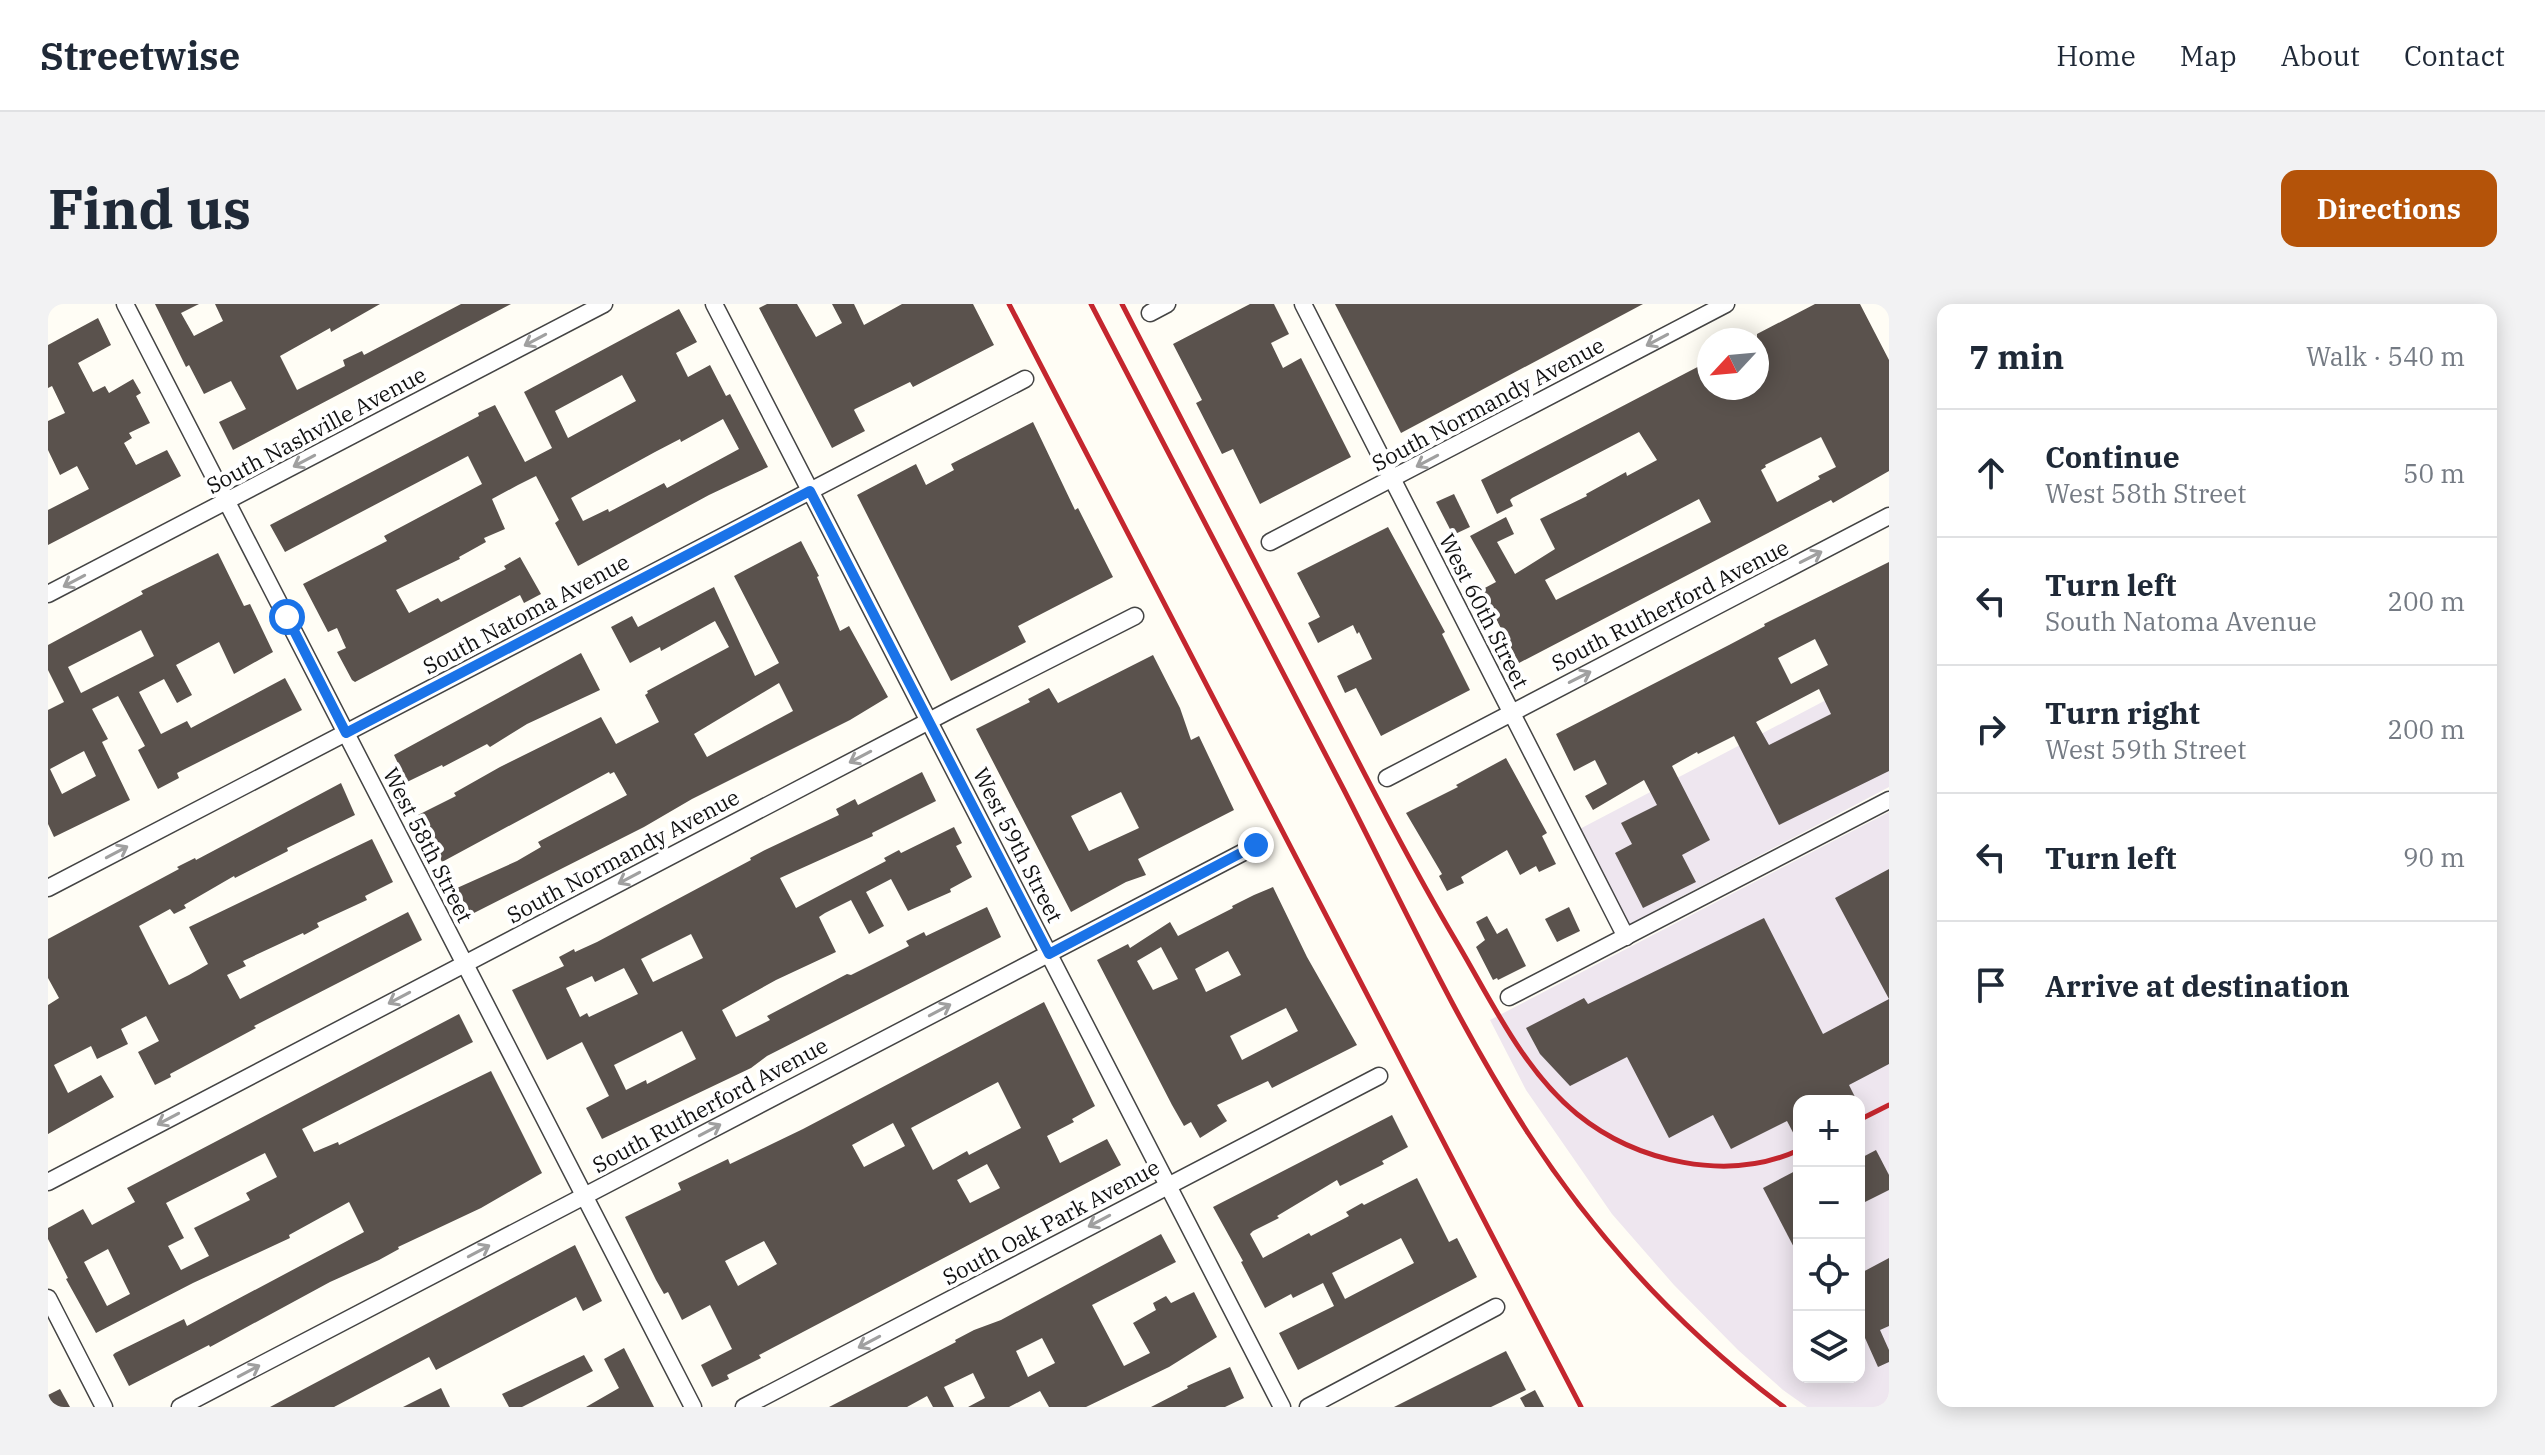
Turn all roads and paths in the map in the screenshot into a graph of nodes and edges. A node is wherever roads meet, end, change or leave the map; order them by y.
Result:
1 (125, 304) edge
2 (604, 304) edge
3 (714, 304) edge
4 (1167, 304) edge
5 (1303, 304) edge
6 (1726, 304) edge
7 (1150, 313) dead end
8 (1025, 379) dead end
9 (1392, 479) junction
10 (810, 491) junction
11 (227, 501) junction
12 (1889, 516) edge
13 (1270, 542) dead end
14 (48, 594) edge
15 (1135, 616) dead end
16 (1511, 713) junction
17 (929, 721) junction
18 (346, 733) junction
19 (1387, 778) dead end
20 (1889, 800) edge
21 (1261, 843) dead end
22 (48, 888) edge
23 (1626, 937) junction
24 (1049, 954) junction
25 (464, 964) junction
26 (1509, 997) dead end
27 (1379, 1076) dead end
28 (48, 1182) edge
29 (1168, 1185) junction
30 (584, 1196) junction
31 (48, 1298) edge
32 (1496, 1307) dead end
33 (104, 1407) edge
34 (180, 1407) edge
35 (693, 1407) edge
36 (744, 1407) edge
37 (1282, 1407) edge
38 (1308, 1407) edge

1 - 11 street, West 58th Street
2 -> 11 street, South Nashville Avenue
3 - 10 street, West 59th Street
4 - 7 street
5 - 9 street, West 60th Street
6 -> 9 street, South Normandy Avenue
8 - 10 street, South Natoma Avenue
9 - 13 street, South Normandy Avenue
9 - 16 street, West 60th Street
10 - 17 street, West 59th Street
10 - 18 street, South Natoma Avenue
11 -> 14 street, South Nashville Avenue
11 - 18 street, West 58th Street
16 -> 12 street, South Rutherford Avenue
15 - 17 street, South Normandy Avenue
16 - 19 street, South Rutherford Avenue
16 - 23 street, West 60th Street
17 - 24 street, West 59th Street
17 -> 25 street, South Normandy Avenue
22 -> 18 street, South Natoma Avenue
18 - 25 street, West 58th Street
20 - 23 street
21 - 24 street, South Rutherford Avenue
23 - 26 street
24 - 29 street, West 59th Street
30 -> 24 street, South Rutherford Avenue
25 -> 28 street, South Normandy Avenue
25 - 30 street, West 58th Street
27 - 29 street, South Oak Park Avenue
29 -> 36 street, South Oak Park Avenue
29 - 37 street, West 59th Street
34 -> 30 street, South Rutherford Avenue
30 - 35 street, West 58th Street
31 - 33 street
32 - 38 street

